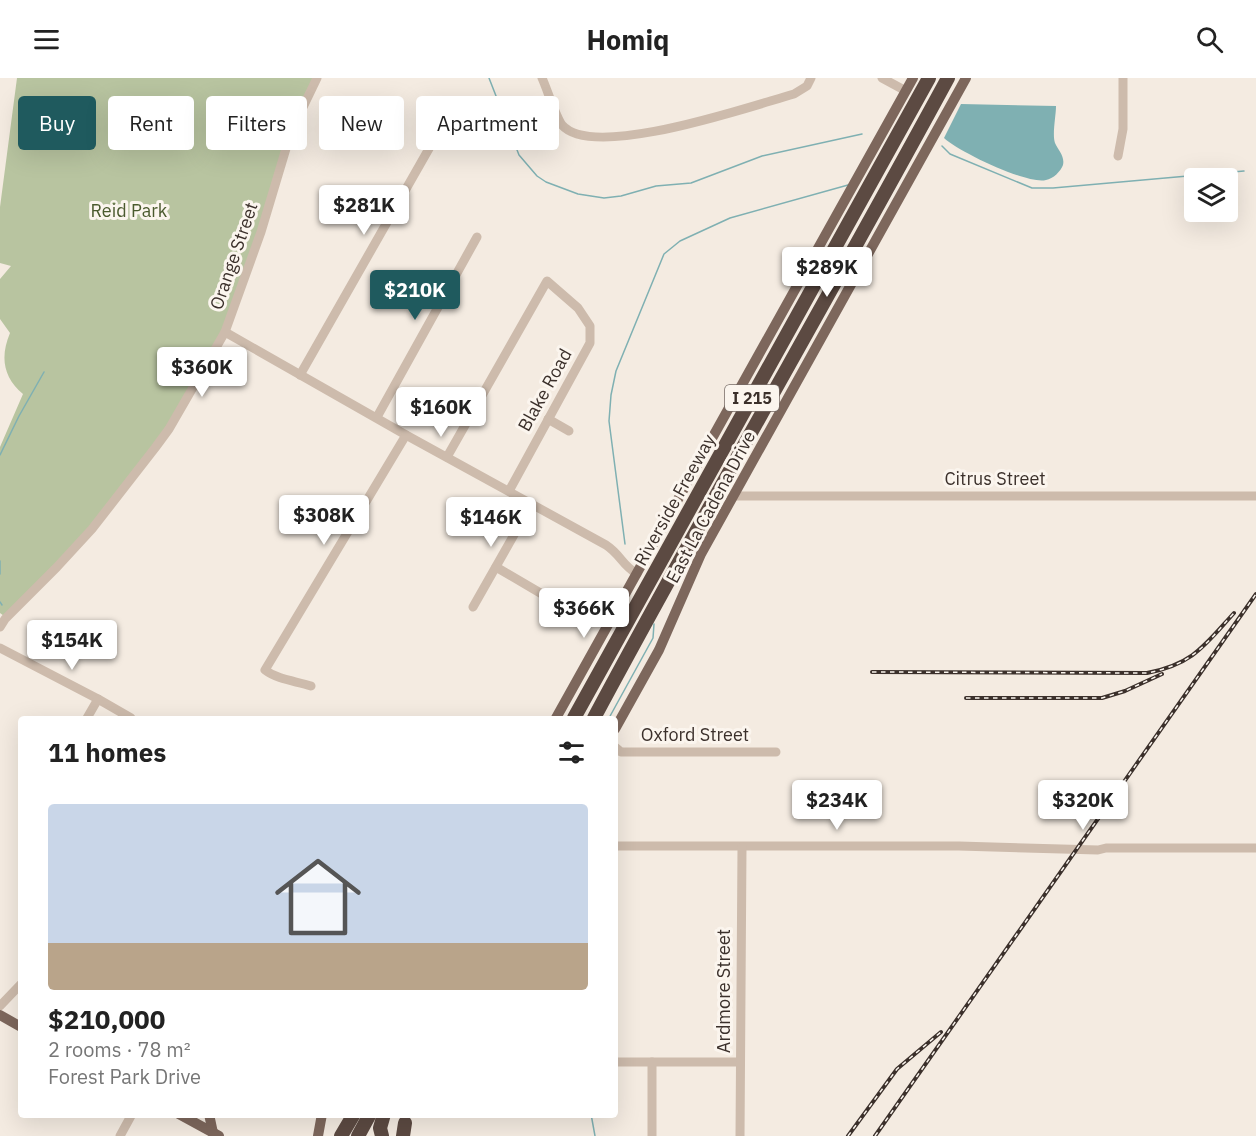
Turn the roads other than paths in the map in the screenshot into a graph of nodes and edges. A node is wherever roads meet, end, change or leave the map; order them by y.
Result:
1 (317, 78) edge
2 (542, 78) edge
3 (811, 78) edge
4 (882, 78) edge
5 (913, 78) edge
6 (929, 78) edge
7 (948, 78) edge
8 (966, 78) edge
9 (1123, 78) edge
10 (906, 91) junction
11 (428, 150) edge
12 (1118, 156) dead end
13 (477, 237) dead end
14 (225, 332) junction
15 (300, 375) junction
16 (377, 417) junction
17 (548, 419) junction
18 (569, 431) dead end
19 (406, 435) junction
20 (447, 457) junction
21 (509, 491) junction
22 (734, 496) junction
23 (1256, 496) edge
24 (532, 503) junction
25 (495, 567) junction
26 (637, 574) junction
27 (542, 594) dead end
28 (473, 607) dead end
29 (0, 627) edge
30 (0, 648) edge
31 (311, 686) dead end
32 (98, 699) junction
33 (88, 716) edge
34 (128, 716) edge
35 (557, 716) edge
36 (575, 716) edge
37 (595, 716) edge
38 (618, 724) edge
39 (618, 750) edge
40 (776, 752) dead end
41 (618, 846) edge
42 (742, 847) junction
43 (1256, 848) edge
44 (18, 987) edge
45 (0, 1006) edge
46 (0, 1015) edge
47 (18, 1024) edge
48 (618, 1062) edge
49 (652, 1062) junction
50 (740, 1062) junction
51 (130, 1118) edge
52 (193, 1118) edge
53 (210, 1118) edge
54 (321, 1118) edge
55 (341, 1118) edge
56 (352, 1118) edge
57 (368, 1118) edge
58 (382, 1118) edge
59 (216, 1134) edge
60 (382, 1135) edge
61 (120, 1136) edge
62 (318, 1136) edge
63 (333, 1136) edge
64 (341, 1136) edge
65 (358, 1136) edge
66 (652, 1136) edge
67 (740, 1136) edge

1 - 14 street, Orange Street
2 - 3 street
4 - 10 street
5 - 10 main road
6 - 36 highway, Riverside Freeway / I 215
7 - 37 highway, Riverside Freeway / I 215
8 - 22 main road, East La Cadena Drive
9 - 12 street
10 - 26 main road
11 - 15 street
13 - 16 street
14 - 15 street
14 - 29 street, Orange Street
15 - 16 street
16 - 19 street
17 - 18 street
17 - 20 street, Blake Road
17 - 21 street, Blake Road
19 - 20 street
19 - 31 street
20 - 21 street
21 - 24 street
22 - 23 street, Citrus Street
22 - 38 main road, East La Cadena Drive
24 - 25 street
24 - 26 street
25 - 27 street
25 - 28 street
26 - 35 main road
30 - 32 street
32 - 33 street
32 - 34 street
39 - 40 street, Oxford Street
41 - 42 street
42 - 43 street
42 - 50 street, Ardmore Street
44 - 45 street
46 - 47 main road
48 - 49 street
49 - 50 street
49 - 66 street
50 - 67 street, Ardmore Street
51 - 61 street
52 - 59 main road
53 - 59 main road
54 - 62 main road
55 - 63 highway
56 - 64 highway
57 - 65 highway
58 - 60 highway

